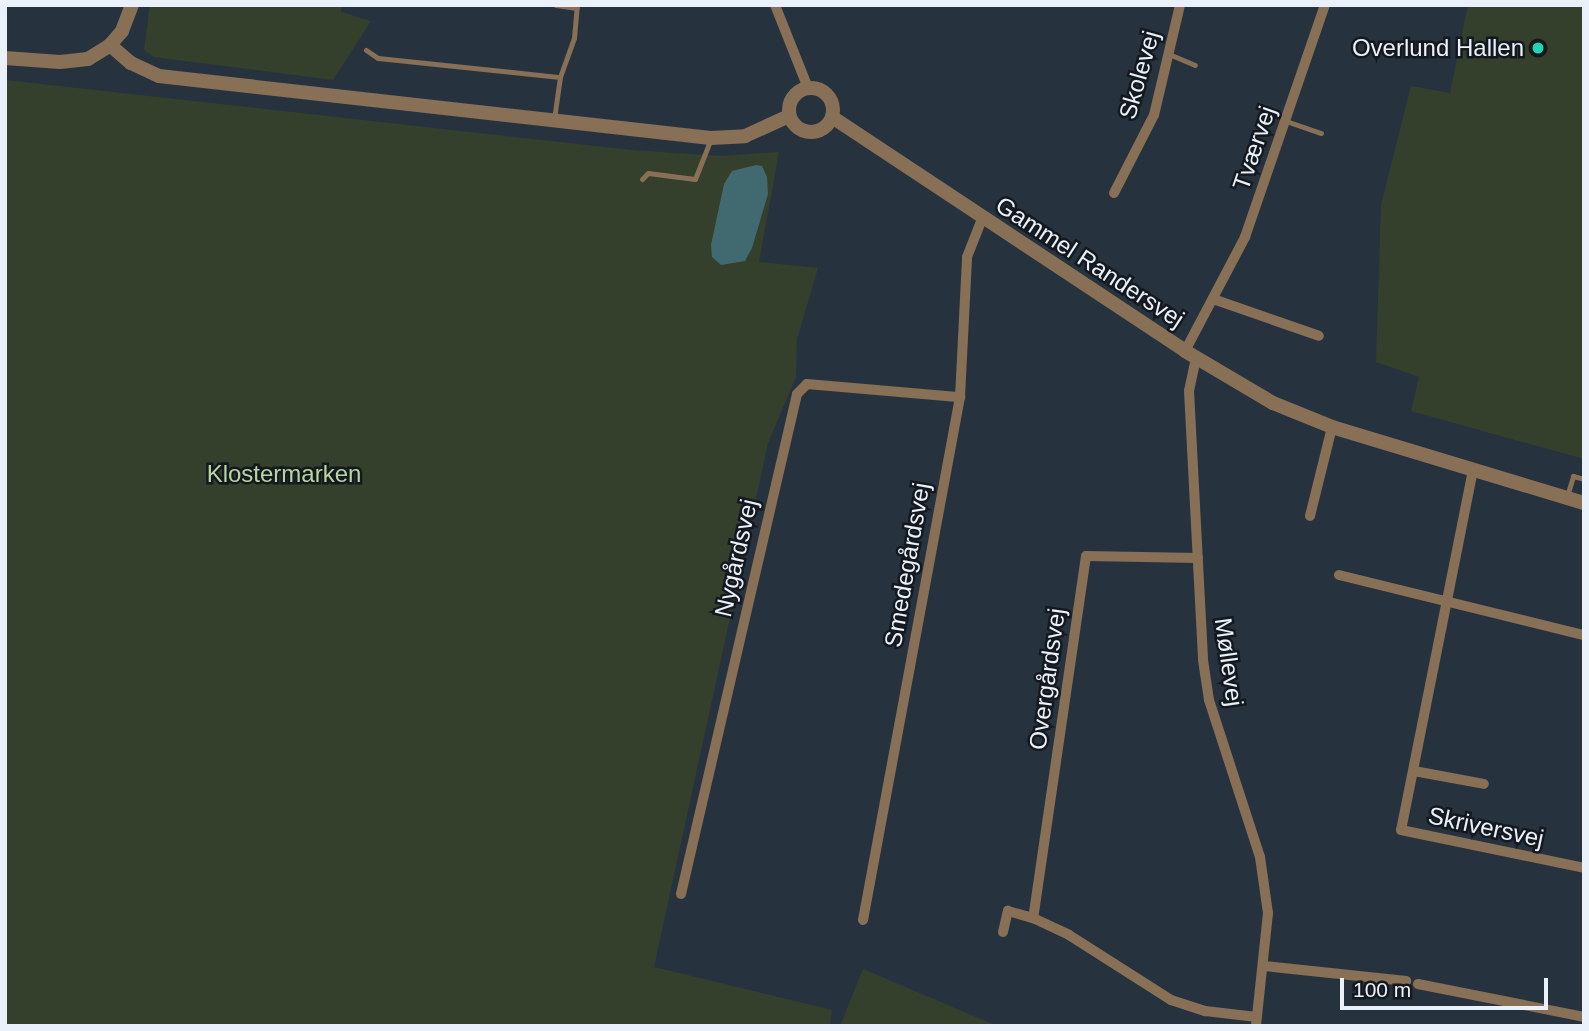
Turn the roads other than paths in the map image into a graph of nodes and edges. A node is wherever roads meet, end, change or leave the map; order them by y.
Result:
1 (132, 5) edge
2 (556, 5) edge
3 (775, 5) edge
4 (1180, 5) edge
5 (1325, 5) edge
6 (577, 6) edge
7 (110, 45) junction
8 (366, 50) dead end
9 (1170, 54) junction
10 (5, 58) edge
11 (1195, 65) dead end
12 (561, 77) junction
13 (808, 88) junction
14 (789, 116) junction
15 (832, 117) junction
16 (554, 120) junction
17 (1286, 121) junction
18 (1321, 133) dead end
19 (711, 138) junction
20 (642, 179) dead end
21 (1114, 193) dead end
22 (982, 219) junction
23 (1213, 299) junction
24 (1319, 336) dead end
25 (1190, 354) junction
26 (960, 397) junction
27 (1332, 427) junction
28 (1473, 470) junction
29 (1584, 479) edge
30 (1567, 498) junction
31 (1584, 503) edge
32 (1310, 516) dead end
33 (1198, 558) junction
34 (1339, 575) dead end
35 (1450, 600) junction
36 (1584, 635) edge
37 (1414, 771) junction
38 (1484, 784) dead end
39 (1583, 864) edge
40 (681, 894) dead end
41 (1033, 918) junction
42 (863, 920) dead end
43 (1003, 932) dead end
44 (1264, 966) junction
45 (1406, 981) dead end
46 (1418, 984) dead end
47 (1584, 1017) edge
48 (1256, 1021) edge

1 - 7 street
2 - 6 lane
3 - 13 street
4 - 9 street, Skolevej
5 - 17 street, Tværvej
6 - 12 lane
7 - 10 street
7 - 16 street
8 - 12 lane
9 - 11 lane
9 - 21 street, Skolevej
12 - 16 lane
13 - 14 street
13 - 15 street
14 - 15 street
14 - 19 street
15 - 22 street, Gammel Randersvej
16 - 19 street
17 - 18 lane
17 - 23 street, Tværvej
19 - 20 lane
22 - 25 street, Gammel Randersvej
22 - 26 street, Smedegårdsvej
23 - 24 street
23 - 25 street, Tværvej
25 - 27 street, Gammel Randersvej
25 - 33 street, Møllevej
26 - 40 street, Nygårdsvej
26 - 42 street, Smedegårdsvej
27 - 28 street, Gammel Randersvej
27 - 32 street
28 - 30 street, Gammel Randersvej
28 - 35 street, Skriversvej
29 - 30 lane
30 - 31 street, Gammel Randersvej
33 - 41 street, Overgårdsvej
33 - 44 street, Møllevej
34 - 35 street
35 - 36 street
35 - 37 street, Skriversvej
37 - 38 street, Skriversvej
37 - 39 street, Skriversvej
41 - 43 street
41 - 48 street
44 - 45 street
44 - 48 street, Møllevej
46 - 47 street

